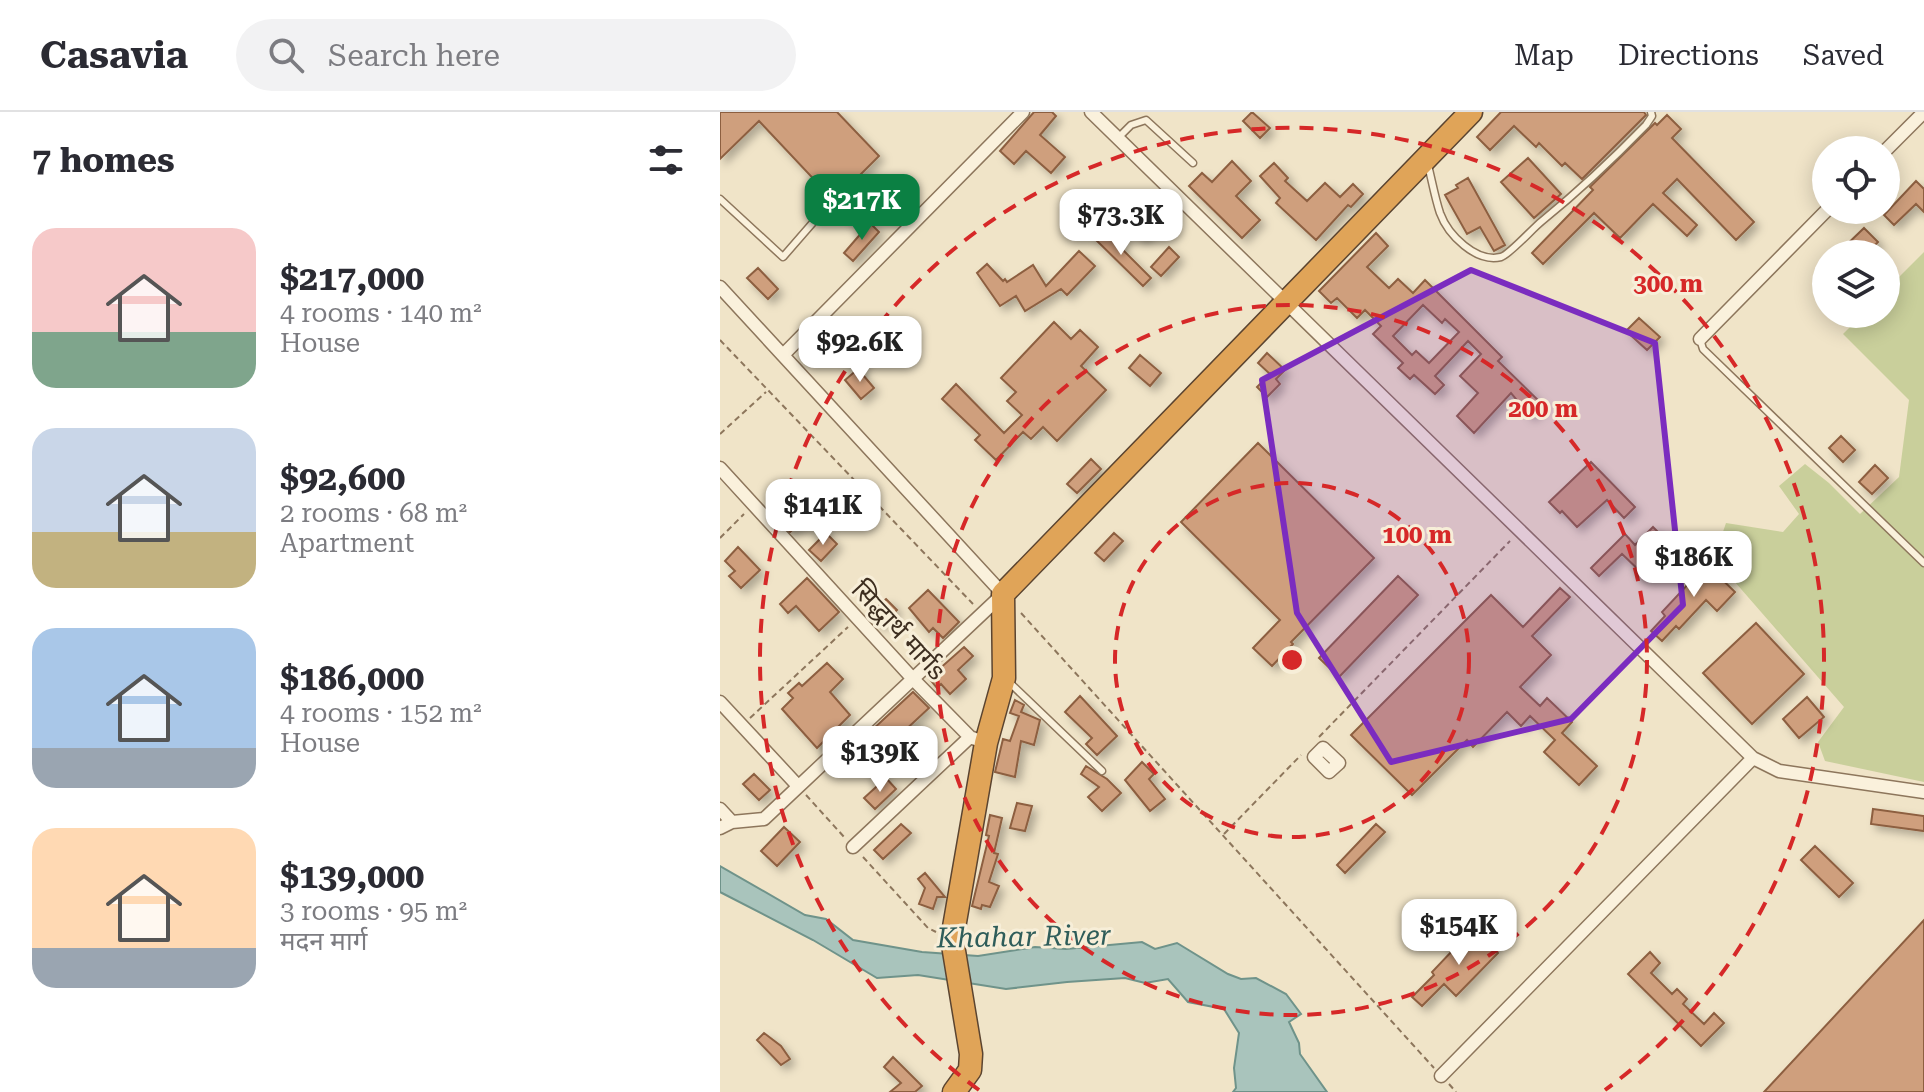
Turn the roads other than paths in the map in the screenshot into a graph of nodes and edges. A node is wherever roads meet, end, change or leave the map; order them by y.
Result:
1 (1023, 112) edge
2 (1091, 112) edge
3 (1471, 112) edge
4 (1651, 112) edge
5 (1919, 116) edge
6 (1900, 136) edge
7 (1118, 138) junction
8 (1426, 158) junction
9 (1193, 163) dead end
10 (720, 199) edge
11 (823, 211) dead end
12 (1813, 224) edge
13 (720, 287) edge
14 (1286, 302) junction
15 (1700, 339) joint
16 (783, 355) junction
17 (720, 468) edge
18 (1924, 563) edge
19 (1003, 594) junction
20 (1004, 678) junction
21 (913, 679) junction
22 (720, 702) edge
23 (978, 740) junction
24 (1753, 758) junction
25 (1102, 771) dead end
26 (798, 786) junction
27 (1924, 792) edge
28 (720, 809) edge
29 (726, 825) edge
30 (853, 847) road end
31 (1441, 1076) road end
32 (954, 1092) edge

1 - 16 street
2 - 7 street
3 - 8 highway
4 - 8 lane
5 - 6 street
7 - 9 lane
7 - 14 street
8 - 14 highway
10 - 11 lane
12 - 15 street
13 - 16 street
14 - 19 highway
14 - 24 street
15 - 18 lane
16 - 19 street
17 - 21 street, सिद्धार्थ मार्गs
19 - 20 highway
19 - 21 street
20 - 23 highway
20 - 25 lane
21 - 23 street, सिद्धार्थ मार्गs
21 - 26 street
22 - 26 street
23 - 30 street
23 - 32 highway
24 - 27 street
24 - 31 street
26 - 29 street
28 - 29 street

